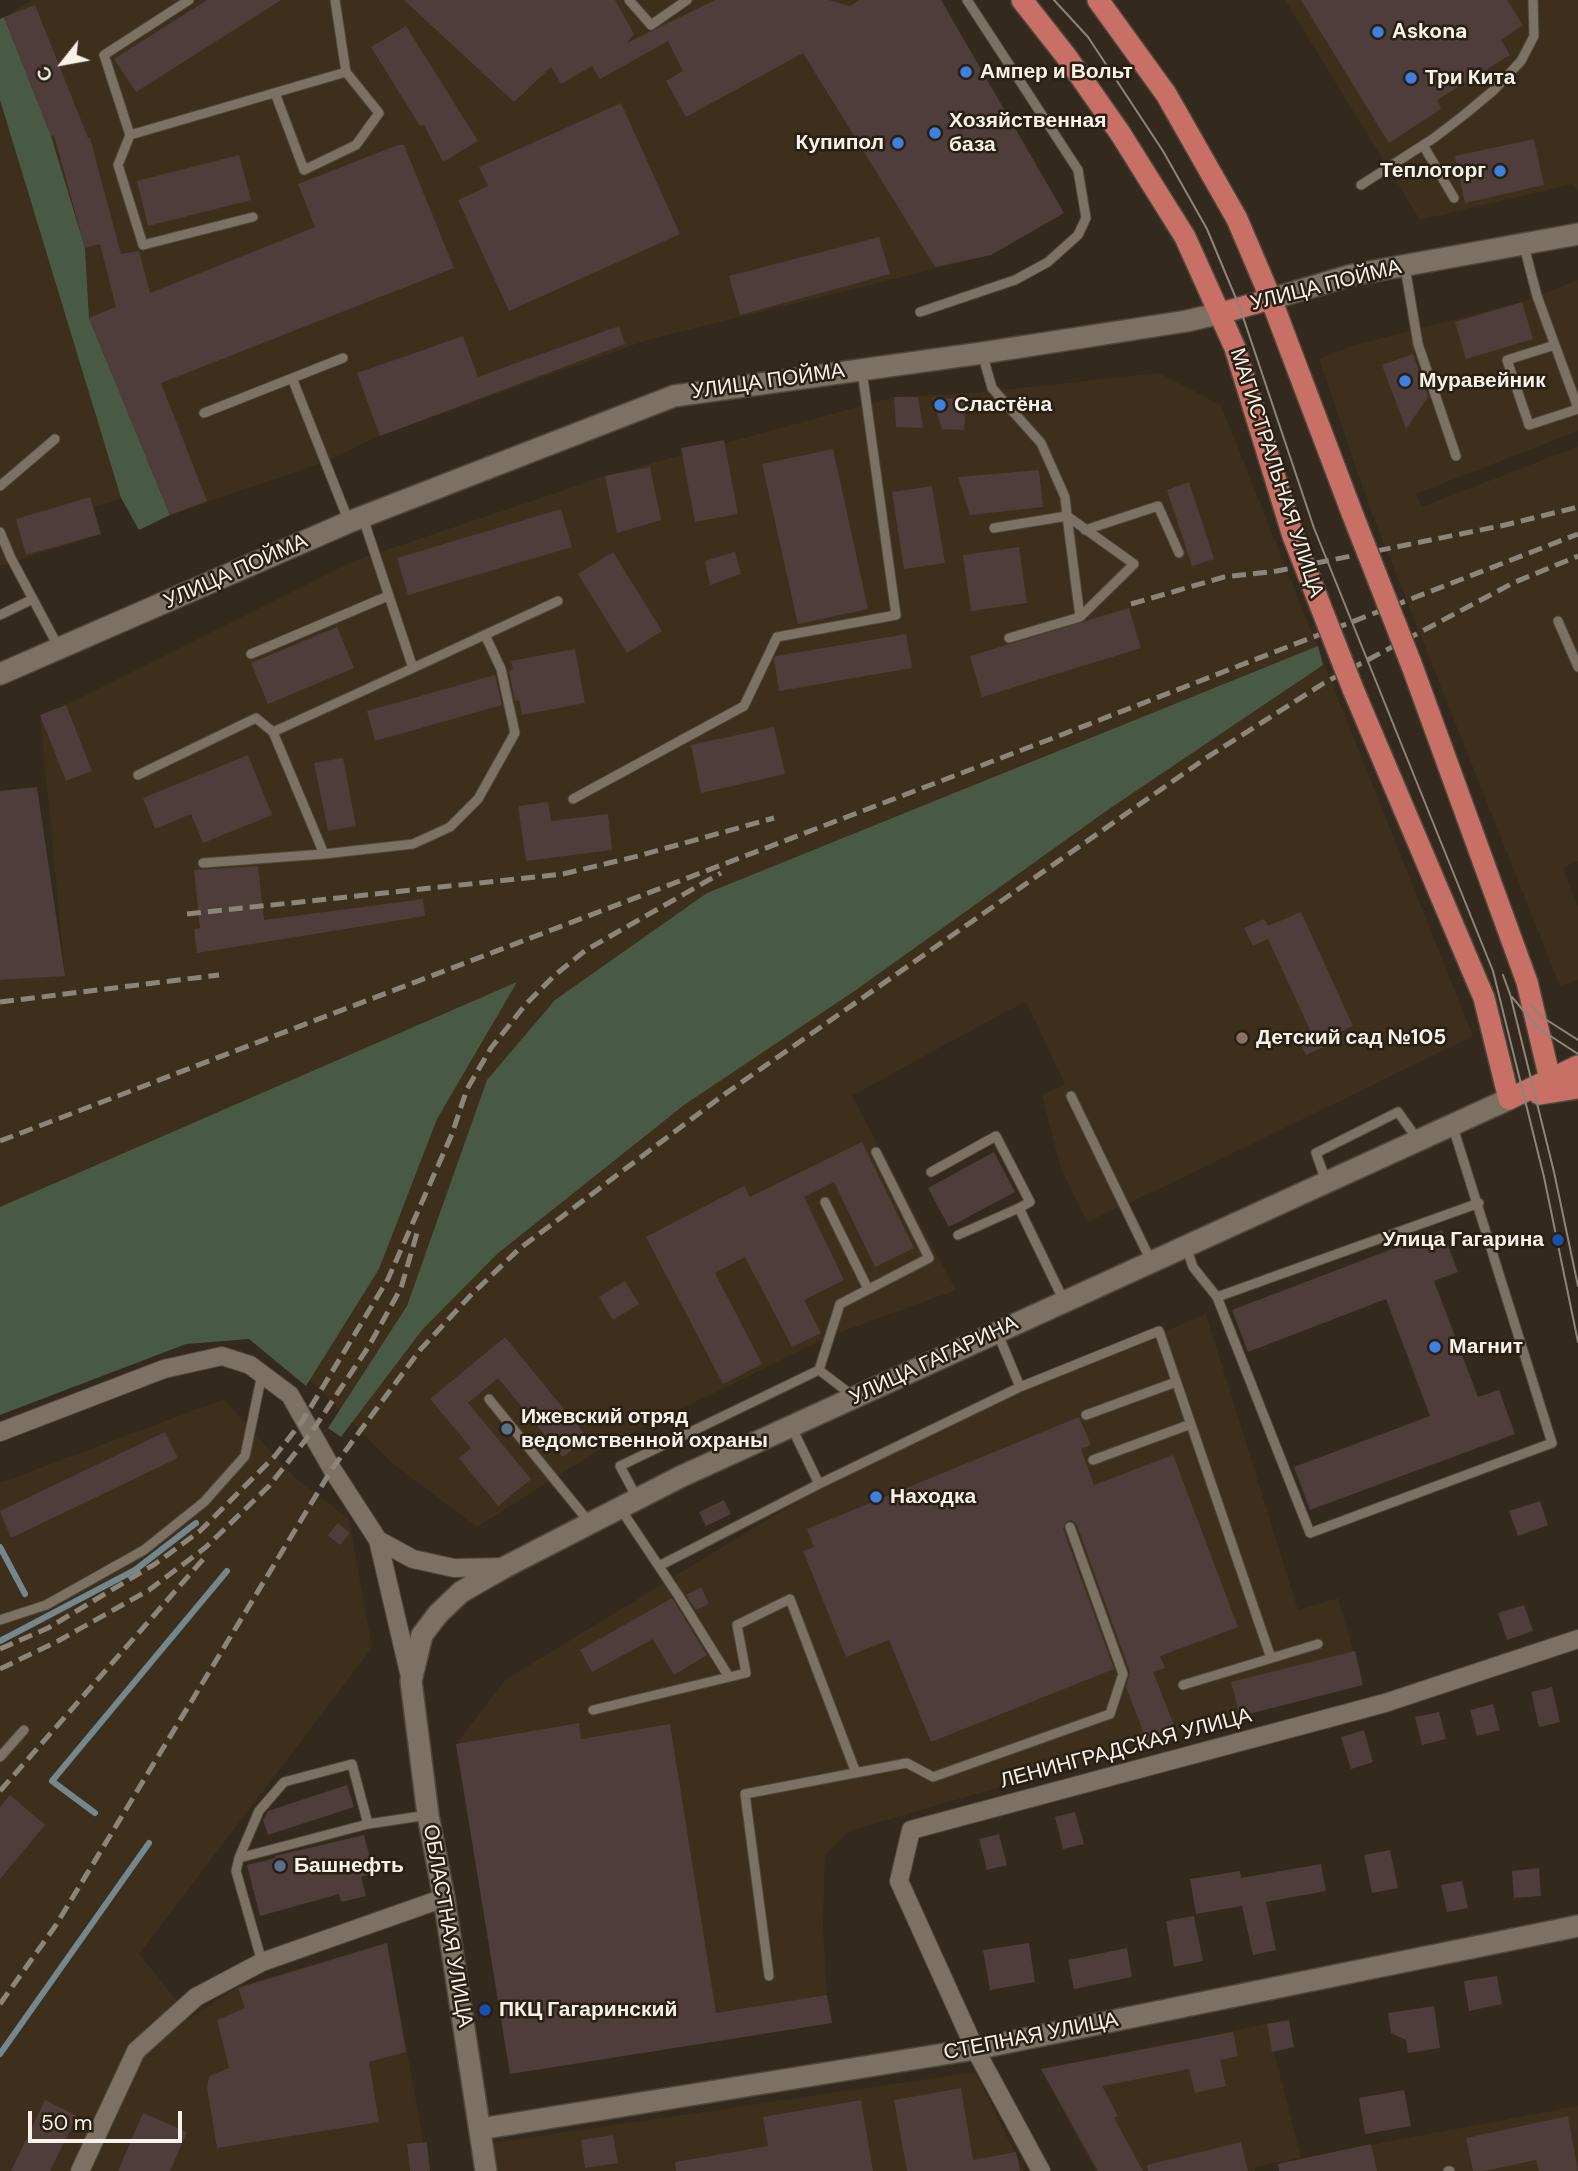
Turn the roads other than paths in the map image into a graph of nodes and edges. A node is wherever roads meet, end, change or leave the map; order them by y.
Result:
1 (189, 0) edge
2 (335, 0) edge
3 (629, 0) edge
4 (687, 0) edge
5 (967, 0) edge
6 (1022, 0) edge
7 (1098, 0) edge
8 (1532, 0) edge
9 (346, 72) junction
10 (275, 93) junction
11 (130, 135) junction
12 (1423, 145) junction
13 (1361, 185) dead end
14 (1454, 198) dead end
15 (253, 217) dead end
16 (1578, 234) edge
17 (1523, 244) junction
18 (1405, 265) junction
19 (1271, 299) junction
20 (920, 312) dead end
21 (1221, 313) junction
22 (1555, 345) junction
23 (982, 353) junction
24 (343, 358) dead end
25 (861, 369) junction
26 (292, 378) junction
27 (1578, 409) edge
28 (204, 413) dead end
29 (55, 439) dead end
30 (1456, 456) dead end
31 (0, 486) edge
32 (1067, 516) junction
33 (356, 519) junction
34 (994, 527) dead end
35 (1086, 530) junction
36 (0, 532) edge
37 (1179, 553) dead end
38 (388, 596) junction
39 (33, 599) junction
40 (558, 601) dead end
41 (0, 615) edge
42 (1080, 617) junction
43 (1558, 621) dead end
44 (485, 635) junction
45 (1009, 638) dead end
46 (60, 649) junction
47 (251, 654) dead end
48 (1578, 667) edge
49 (413, 668) junction
50 (0, 674) edge
51 (273, 732) junction
52 (138, 775) dead end
53 (573, 799) dead end
54 (324, 854) junction
55 (203, 863) dead end
56 (1578, 1066) edge
57 (1552, 1086) junction
58 (1578, 1088) edge
59 (1072, 1096) dead end
60 (1509, 1099) junction
61 (1452, 1125) junction
62 (1418, 1140) junction
63 (876, 1152) dead end
64 (931, 1172) dead end
65 (1326, 1181) junction
66 (825, 1202) dead end
67 (1479, 1203) junction
68 (1019, 1208) junction
69 (958, 1235) dead end
70 (1185, 1245) junction
71 (1151, 1261) junction
72 (868, 1289) junction
73 (1217, 1297) junction
74 (1064, 1301) junction
75 (997, 1332) junction
76 (819, 1370) junction
77 (262, 1374) junction
78 (1177, 1382) junction
79 (1020, 1387) junction
80 (854, 1397) junction
81 (489, 1399) dead end
82 (1086, 1415) dead end
83 (1191, 1424) junction
84 (791, 1426) junction
85 (0, 1432) edge
86 (1093, 1460) dead end
87 (819, 1484) junction
88 (629, 1504) junction
89 (590, 1523) junction
90 (1070, 1527) dead end
91 (378, 1540) junction
92 (659, 1566) junction
93 (505, 1567) junction
94 (0, 1620) edge
95 (1578, 1639) edge
96 (1318, 1644) dead end
97 (1271, 1658) junction
98 (729, 1677) junction
99 (411, 1681) junction
100 (1183, 1685) dead end
101 (593, 1710) dead end
102 (24, 1730) dead end
103 (0, 1757) edge
104 (856, 1773) junction
105 (428, 1815) junction
106 (368, 1824) junction
107 (239, 1858) junction
108 (444, 1898) junction
109 (1578, 1926) edge
110 (262, 1962) junction
111 (769, 1976) dead end
112 (975, 2049) junction
113 (480, 2129) junction
114 (80, 2171) edge
115 (486, 2171) edge
116 (1041, 2171) edge

1 - 11 lane
2 - 9 lane
3 - 4 lane
5 - 20 lane
6 - 21 main road, МАГИСТРАЛЬНАЯ УЛИЦА
7 - 19 main road
8 - 12 lane
9 - 10 lane
9 - 10 lane
10 - 11 lane
11 - 15 lane
12 - 13 lane
12 - 14 lane
16 - 17 street, УЛИЦА ПОЙМА
17 - 18 street, УЛИЦА ПОЙМА
17 - 22 lane
18 - 19 street, УЛИЦА ПОЙМА
18 - 30 lane
19 - 21 main road, УЛИЦА ПОЙМА
19 - 57 main road, bridge
21 - 23 street, УЛИЦА ПОЙМА
21 - 60 main road, МАГИСТРАЛЬНАЯ УЛИЦА, bridge
22 - 27 lane
22 - 27 lane
23 - 25 street, УЛИЦА ПОЙМА
23 - 32 lane
24 - 26 lane
25 - 33 street, УЛИЦА ПОЙМА
25 - 53 lane
26 - 28 lane
26 - 33 lane
29 - 31 lane
32 - 34 lane
32 - 35 lane
32 - 42 lane
33 - 38 lane
33 - 46 street, УЛИЦА ПОЙМА
35 - 37 lane
35 - 42 lane
36 - 39 lane
38 - 47 lane
38 - 49 lane
39 - 41 lane
39 - 46 lane
40 - 44 lane
42 - 45 lane
43 - 48 lane
44 - 49 lane
44 - 54 lane
46 - 50 street, УЛИЦА ПОЙМА
49 - 51 lane
51 - 52 lane
51 - 54 lane
54 - 55 lane
56 - 57 main road, УЛИЦА ГАГАРИНА
57 - 58 main road, УЛИЦА ГАГАРИНА
57 - 60 main road, УЛИЦА ГАГАРИНА
59 - 71 lane
60 - 61 street, УЛИЦА ГАГАРИНА
61 - 62 street, УЛИЦА ГАГАРИНА
61 - 67 lane
62 - 65 street, УЛИЦА ГАГАРИНА
62 - 65 lane
63 - 72 lane
64 - 68 lane
65 - 70 street, УЛИЦА ГАГАРИНА
66 - 72 lane
67 - 73 lane
67 - 73 lane
68 - 69 lane
68 - 74 lane
70 - 71 street, УЛИЦА ГАГАРИНА
70 - 73 lane
71 - 74 street, УЛИЦА ГАГАРИНА
72 - 76 lane
74 - 75 street, УЛИЦА ГАГАРИНА
75 - 79 lane
75 - 80 street, УЛИЦА ГАГАРИНА
76 - 80 lane
76 - 88 lane
77 - 85 street
77 - 91 street
77 - 94 lane
78 - 79 lane
78 - 82 lane
78 - 83 lane
79 - 87 lane
80 - 84 street, УЛИЦА ГАГАРИНА
81 - 89 lane
83 - 86 lane
83 - 97 lane
84 - 87 lane
84 - 88 street, УЛИЦА ГАГАРИНА
87 - 92 lane
88 - 89 street, УЛИЦА ГАГАРИНА
88 - 92 lane
89 - 93 street, УЛИЦА ГАГАРИНА
90 - 104 lane
91 - 93 street
91 - 99 street
92 - 98 lane
93 - 99 street, УЛИЦА ГАГАРИНА
95 - 112 street, ЛЕНИНГРАДСКАЯ УЛИЦА
96 - 97 lane
97 - 100 lane
98 - 101 lane
98 - 104 lane
99 - 105 street, ОБЛАСТНАЯ УЛИЦА
102 - 103 lane
104 - 111 lane
105 - 106 lane
105 - 108 street, ОБЛАСТНАЯ УЛИЦА
106 - 107 lane
106 - 107 lane
107 - 110 lane
108 - 110 street
108 - 113 street, ОБЛАСТНАЯ УЛИЦА
109 - 112 street, СТЕПНАЯ УЛИЦА
110 - 114 street
112 - 113 street, СТЕПНАЯ УЛИЦА
112 - 116 street
113 - 115 street, ОБЛАСТНАЯ УЛИЦА

